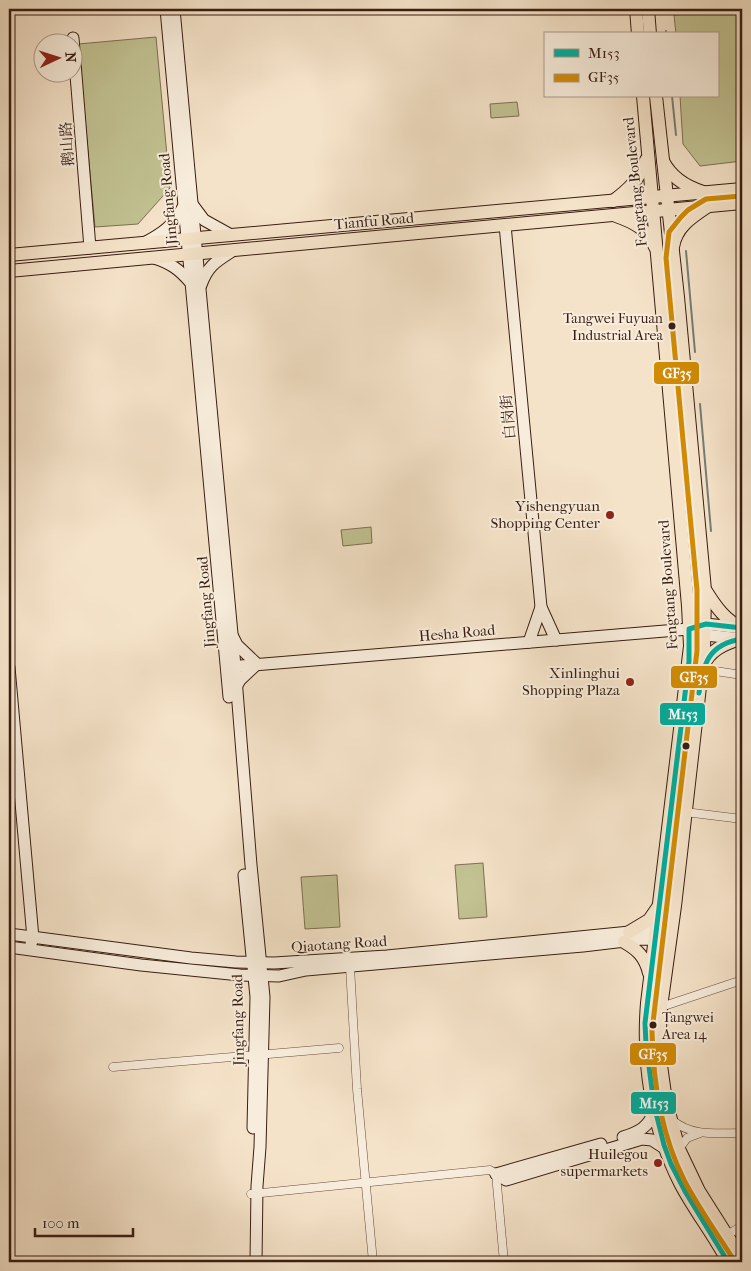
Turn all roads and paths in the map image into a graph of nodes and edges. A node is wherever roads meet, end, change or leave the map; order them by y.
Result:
1 (166, 9) edge
2 (174, 9) edge
3 (636, 9) edge
4 (648, 9) edge
5 (638, 32) edge
6 (650, 32) edge
7 (77, 82) edge
8 (643, 98) edge
9 (656, 98) edge
10 (648, 155) junction
11 (662, 157) junction
12 (742, 189) edge
13 (706, 193) junction
14 (666, 196) junction
15 (652, 198) junction
16 (613, 201) junction
17 (742, 203) edge
18 (188, 205) junction
19 (708, 206) junction
20 (668, 210) junction
21 (654, 211) junction
22 (613, 215) junction
23 (505, 225) junction
24 (231, 235) junction
25 (191, 238) junction
26 (144, 242) junction
27 (90, 248) junction
28 (234, 250) junction
29 (192, 254) junction
30 (658, 254) junction
31 (9, 255) edge
32 (673, 257) junction
33 (152, 258) junction
34 (9, 271) edge
35 (195, 285) junction
36 (705, 590) junction
37 (541, 607) junction
38 (689, 629) junction
39 (706, 629) junction
40 (742, 633) edge
41 (232, 635) junction
42 (556, 640) junction
43 (529, 642) junction
44 (257, 664) junction
45 (231, 666) junction
46 (9, 667) edge
47 (702, 671) junction
48 (715, 671) dead end
49 (742, 675) edge
50 (9, 684) edge
51 (236, 687) junction
52 (9, 746) edge
53 (15, 809) edge
54 (685, 812) junction
55 (742, 819) edge
56 (660, 902) junction
57 (9, 934) edge
58 (655, 934) junction
59 (671, 936) junction
60 (29, 937) junction
61 (626, 937) junction
62 (9, 947) edge
63 (28, 950) junction
64 (257, 963) junction
65 (348, 967) junction
66 (258, 976) junction
67 (650, 977) junction
68 (742, 980) edge
69 (661, 1007) junction
70 (340, 1048) dead end
71 (258, 1055) junction
72 (114, 1067) dead end
73 (654, 1111) junction
74 (670, 1118) junction
75 (702, 1132) junction
76 (742, 1133) edge
77 (673, 1149) junction
78 (496, 1174) junction
79 (366, 1182) junction
80 (254, 1194) junction
81 (742, 1226) edge
82 (727, 1235) junction
83 (742, 1259) edge
84 (249, 1262) edge
85 (256, 1262) edge
86 (373, 1262) edge
87 (504, 1262) edge
88 (728, 1262) edge

1 - 18 street, Jingfang Road
2 - 18 street, Jingfang Road
3 - 5 main road
4 - 6 main road
7 - 27 street, 鹅山路
8 - 10 main road, Fengtang Boulevard
9 - 11 main road, Fengtang Boulevard
10 - 15 main road, Fengtang Boulevard
10 - 16 main road
11 - 13 main road
11 - 14 main road, Fengtang Boulevard
12 - 13 main road, Tianfu Road
13 - 14 main road, Tianfu Road
14 - 15 main road, Tianfu Road
14 - 20 main road, Fengtang Boulevard
15 - 16 main road, Tianfu Road
15 - 21 main road, Fengtang Boulevard
16 - 24 main road, Tianfu Road
17 - 19 main road, Tianfu Road
18 - 24 street
18 - 25 street, Jingfang Road
18 - 26 street
19 - 20 main road, Tianfu Road
19 - 32 main road
20 - 21 main road, Tianfu Road
20 - 32 main road, Fengtang Boulevard
21 - 22 main road, Tianfu Road
21 - 30 main road, Fengtang Boulevard
22 - 23 main road, Tianfu Road
22 - 30 main road
23 - 28 main road, Tianfu Road
23 - 37 street, 白岗街
24 - 25 main road, Tianfu Road
25 - 26 main road, Tianfu Road
25 - 29 street, Jingfang Road
26 - 27 main road, Tianfu Road
27 - 31 main road, Tianfu Road
28 - 29 main road, Tianfu Road
28 - 35 street
29 - 33 main road, Tianfu Road
29 - 35 street, Jingfang Road
30 - 38 main road, Fengtang Boulevard
32 - 36 main road, Fengtang Boulevard
33 - 34 main road, Tianfu Road
33 - 35 street
35 - 41 street, Jingfang Road
35 - 45 street, Jingfang Road
36 - 39 main road, Fengtang Boulevard
36 - 40 main road
37 - 42 street
37 - 43 street
38 - 39 street, Hesha Road
38 - 42 street, Hesha Road
38 - 56 main road, Fengtang Boulevard
39 - 40 street, Hesha Road
39 - 47 main road, Fengtang Boulevard
40 - 47 main road
41 - 44 street
41 - 45 street, Jingfang Road
42 - 43 street, Hesha Road
43 - 44 street, Hesha Road
44 - 45 street, Hesha Road
44 - 51 street
45 - 51 street, Jingfang Road
45 - 64 street, Jingfang Road
46 - 50 street
47 - 54 main road, Fengtang Boulevard
48 - 49 street
50 - 53 street
51 - 64 street, Jingfang Road
52 - 53 street
53 - 60 street
54 - 55 street
54 - 59 main road, Fengtang Boulevard
56 - 58 main road, Fengtang Boulevard
56 - 61 main road
57 - 60 street, Qiaotang Road
58 - 59 street, Qiaotang Road
58 - 61 street, Qiaotang Road
58 - 67 main road, Fengtang Boulevard
59 - 69 main road, Fengtang Boulevard
60 - 63 street
60 - 64 street, Qiaotang Road
61 - 64 street, Qiaotang Road
61 - 65 street, Qiaotang Road
61 - 67 main road
62 - 63 street, Qiaotang Road
63 - 66 street, Qiaotang Road
64 - 66 street, Jingfang Road
65 - 66 street, Qiaotang Road
65 - 79 street
66 - 71 street, Jingfang Road
67 - 73 main road, Fengtang Boulevard
68 - 69 street
69 - 74 main road, Fengtang Boulevard
70 - 71 street
71 - 72 street
71 - 80 street, Jingfang Road
73 - 77 main road, Fengtang Boulevard
73 - 78 street
74 - 75 street
74 - 77 main road, Fengtang Boulevard
75 - 76 street
75 - 77 street
77 - 78 street
77 - 82 main road, Fengtang Boulevard
77 - 88 main road, Fengtang Boulevard
78 - 79 street
78 - 87 street
79 - 80 street
79 - 86 street
80 - 84 street
80 - 85 street
81 - 82 street
82 - 83 main road, Fengtang Boulevard

